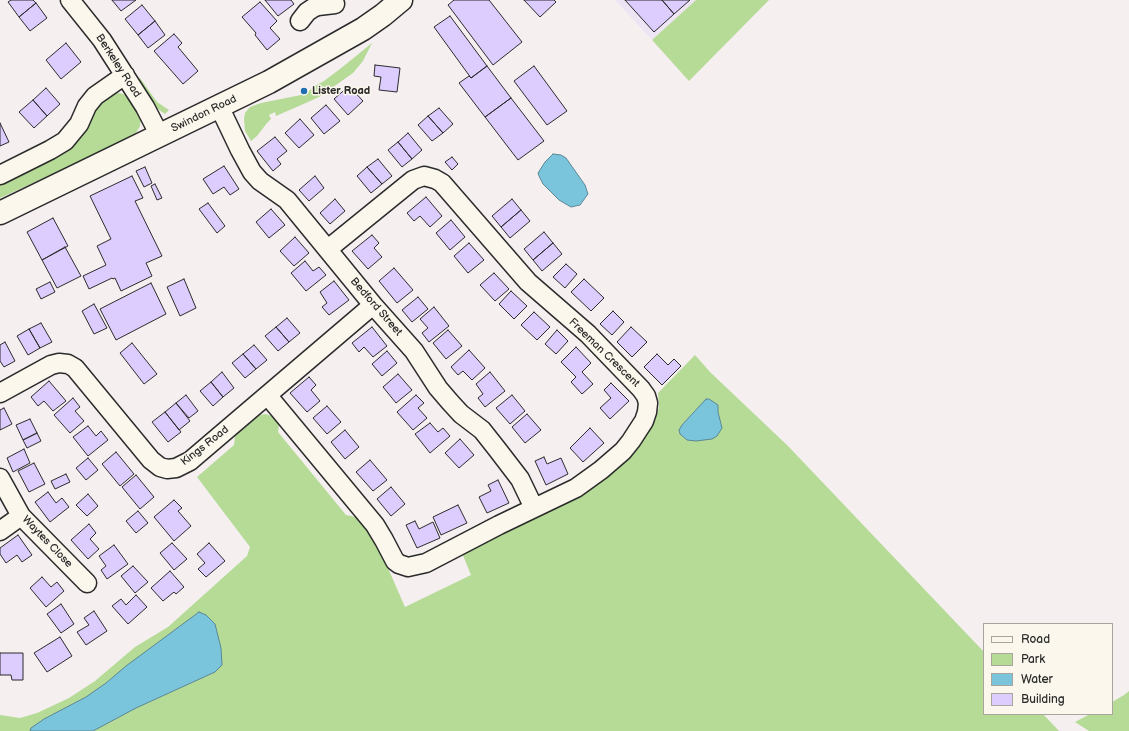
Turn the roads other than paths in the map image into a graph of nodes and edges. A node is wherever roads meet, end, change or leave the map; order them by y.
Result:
1 (70, 0) edge
2 (401, 0) edge
3 (335, 4) dead end
4 (307, 10) edge
5 (125, 75) junction
6 (219, 106) junction
7 (160, 136) junction
8 (0, 175) edge
9 (0, 213) edge
10 (328, 249) junction
11 (373, 306) junction
12 (0, 393) edge
13 (268, 396) junction
14 (0, 478) edge
15 (534, 508) junction
16 (21, 516) junction
17 (0, 531) edge
18 (87, 583) dead end

1 - 5 street, Berkeley Road
2 - 6 main road, Swindon Road
3 - 4 street
5 - 7 street, Berkeley Road
5 - 8 street
6 - 7 main road, Swindon Road
6 - 10 street, Bedford Street
7 - 9 main road, Swindon Road
10 - 11 street, Bedford Street
10 - 15 street, Freeman Crescent
11 - 13 street, Kings Road
11 - 15 street, Bedford Street
12 - 13 street, Kings Road
13 - 15 street, Freeman Crescent
14 - 16 street, Waytes Close
16 - 17 street
16 - 18 street, Waytes Close

